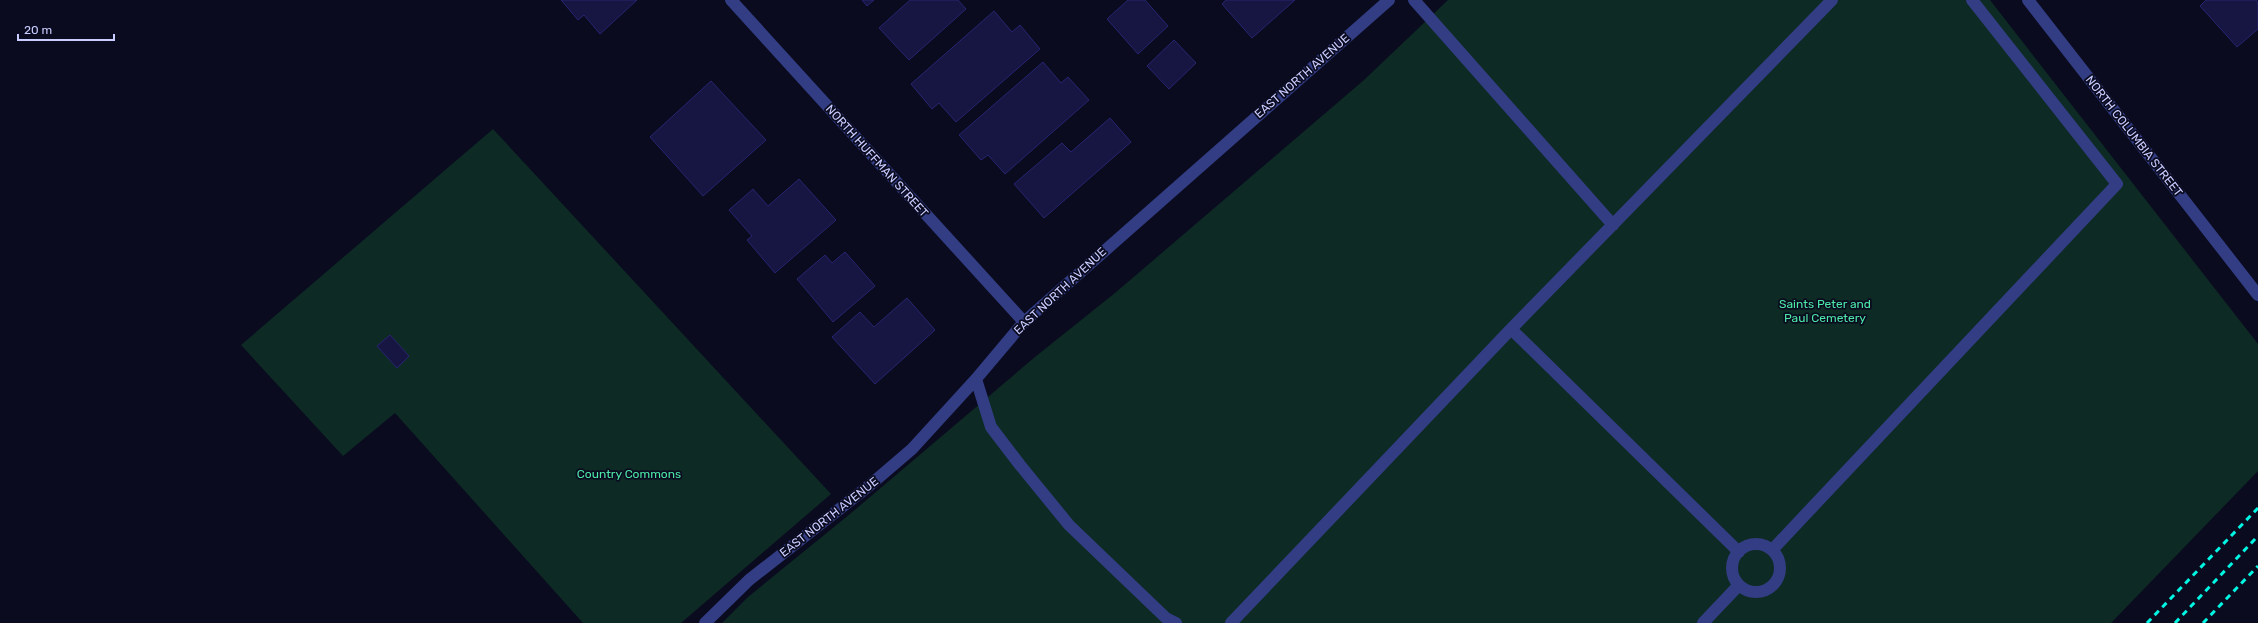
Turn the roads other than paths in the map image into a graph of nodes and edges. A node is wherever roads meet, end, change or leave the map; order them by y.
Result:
1 (731, 0) edge
2 (1389, 0) edge
3 (1414, 0) edge
4 (1832, 0) edge
5 (1972, 0) edge
6 (2028, 0) edge
7 (1613, 224) junction
8 (2258, 295) edge
9 (1024, 322) junction
10 (1511, 329) junction
11 (976, 379) junction
12 (1772, 550) junction
13 (1739, 552) junction
14 (1739, 585) junction
15 (1167, 621) edge
16 (705, 623) edge
17 (1231, 623) edge
18 (1703, 623) edge

1 - 9 street, NORTH HUFFMAN STREET
2 - 9 street, EAST NORTH AVENUE
3 - 7 street
4 - 7 street
5 - 12 street
6 - 8 street, NORTH COLUMBIA STREET
7 - 10 street
9 - 11 street, EAST NORTH AVENUE
10 - 13 street
10 - 17 street
11 - 15 street
11 - 16 street, EAST NORTH AVENUE
12 - 13 street
12 - 14 street
13 - 14 street
14 - 18 street

